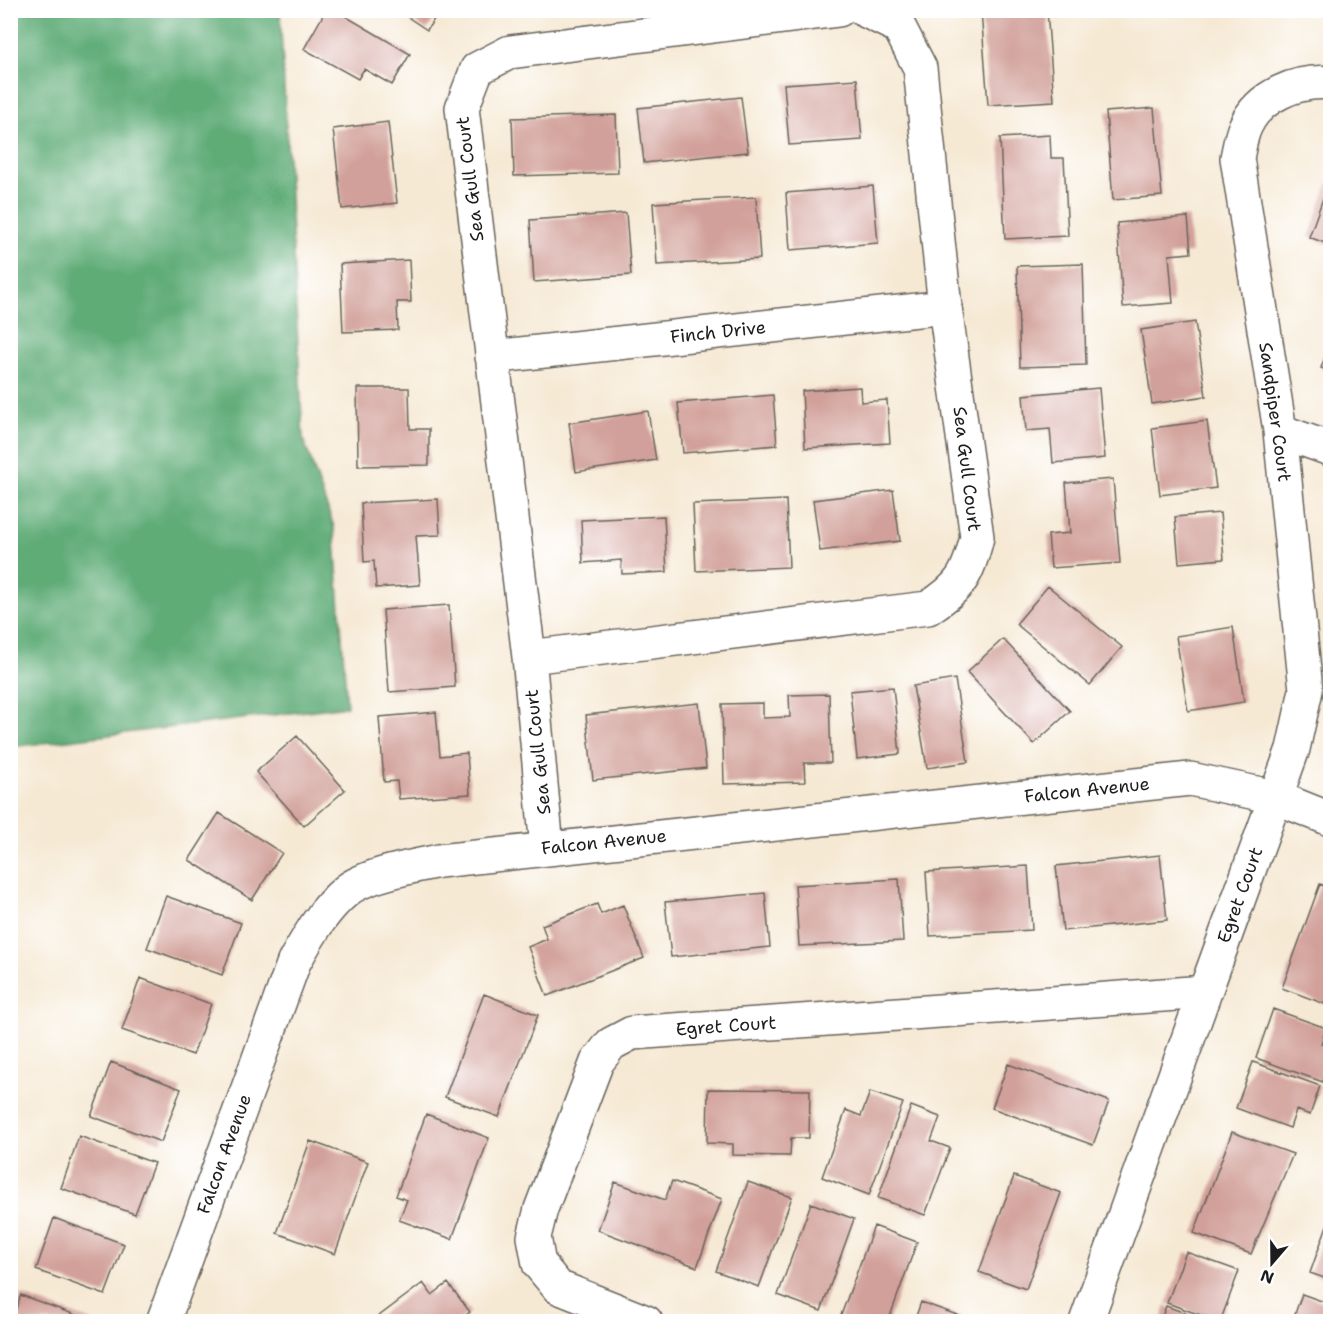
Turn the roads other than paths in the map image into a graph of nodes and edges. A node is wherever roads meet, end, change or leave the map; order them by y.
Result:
1 (839, 10) edge
2 (864, 10) edge
3 (1330, 83) edge
4 (945, 307) junction
5 (492, 357) junction
6 (1280, 431) junction
7 (1330, 449) edge
8 (529, 657) junction
9 (1275, 797) junction
10 (1330, 819) edge
11 (547, 848) junction
12 (1204, 992) junction
13 (163, 1322) edge
14 (646, 1322) edge
15 (1086, 1322) edge

1 - 5 street, Sea Gull Court
2 - 4 street, Sea Gull Court
3 - 6 street, Sandpiper Court
4 - 5 street, Finch Drive
4 - 8 street, Sea Gull Court
5 - 8 street, Sea Gull Court
6 - 7 street
6 - 9 street, Sandpiper Court
8 - 11 street, Sea Gull Court
9 - 10 street, Falcon Avenue
9 - 11 street, Falcon Avenue
9 - 12 street, Egret Court
11 - 13 street, Falcon Avenue
12 - 14 street, Egret Court
12 - 15 street, Egret Court

